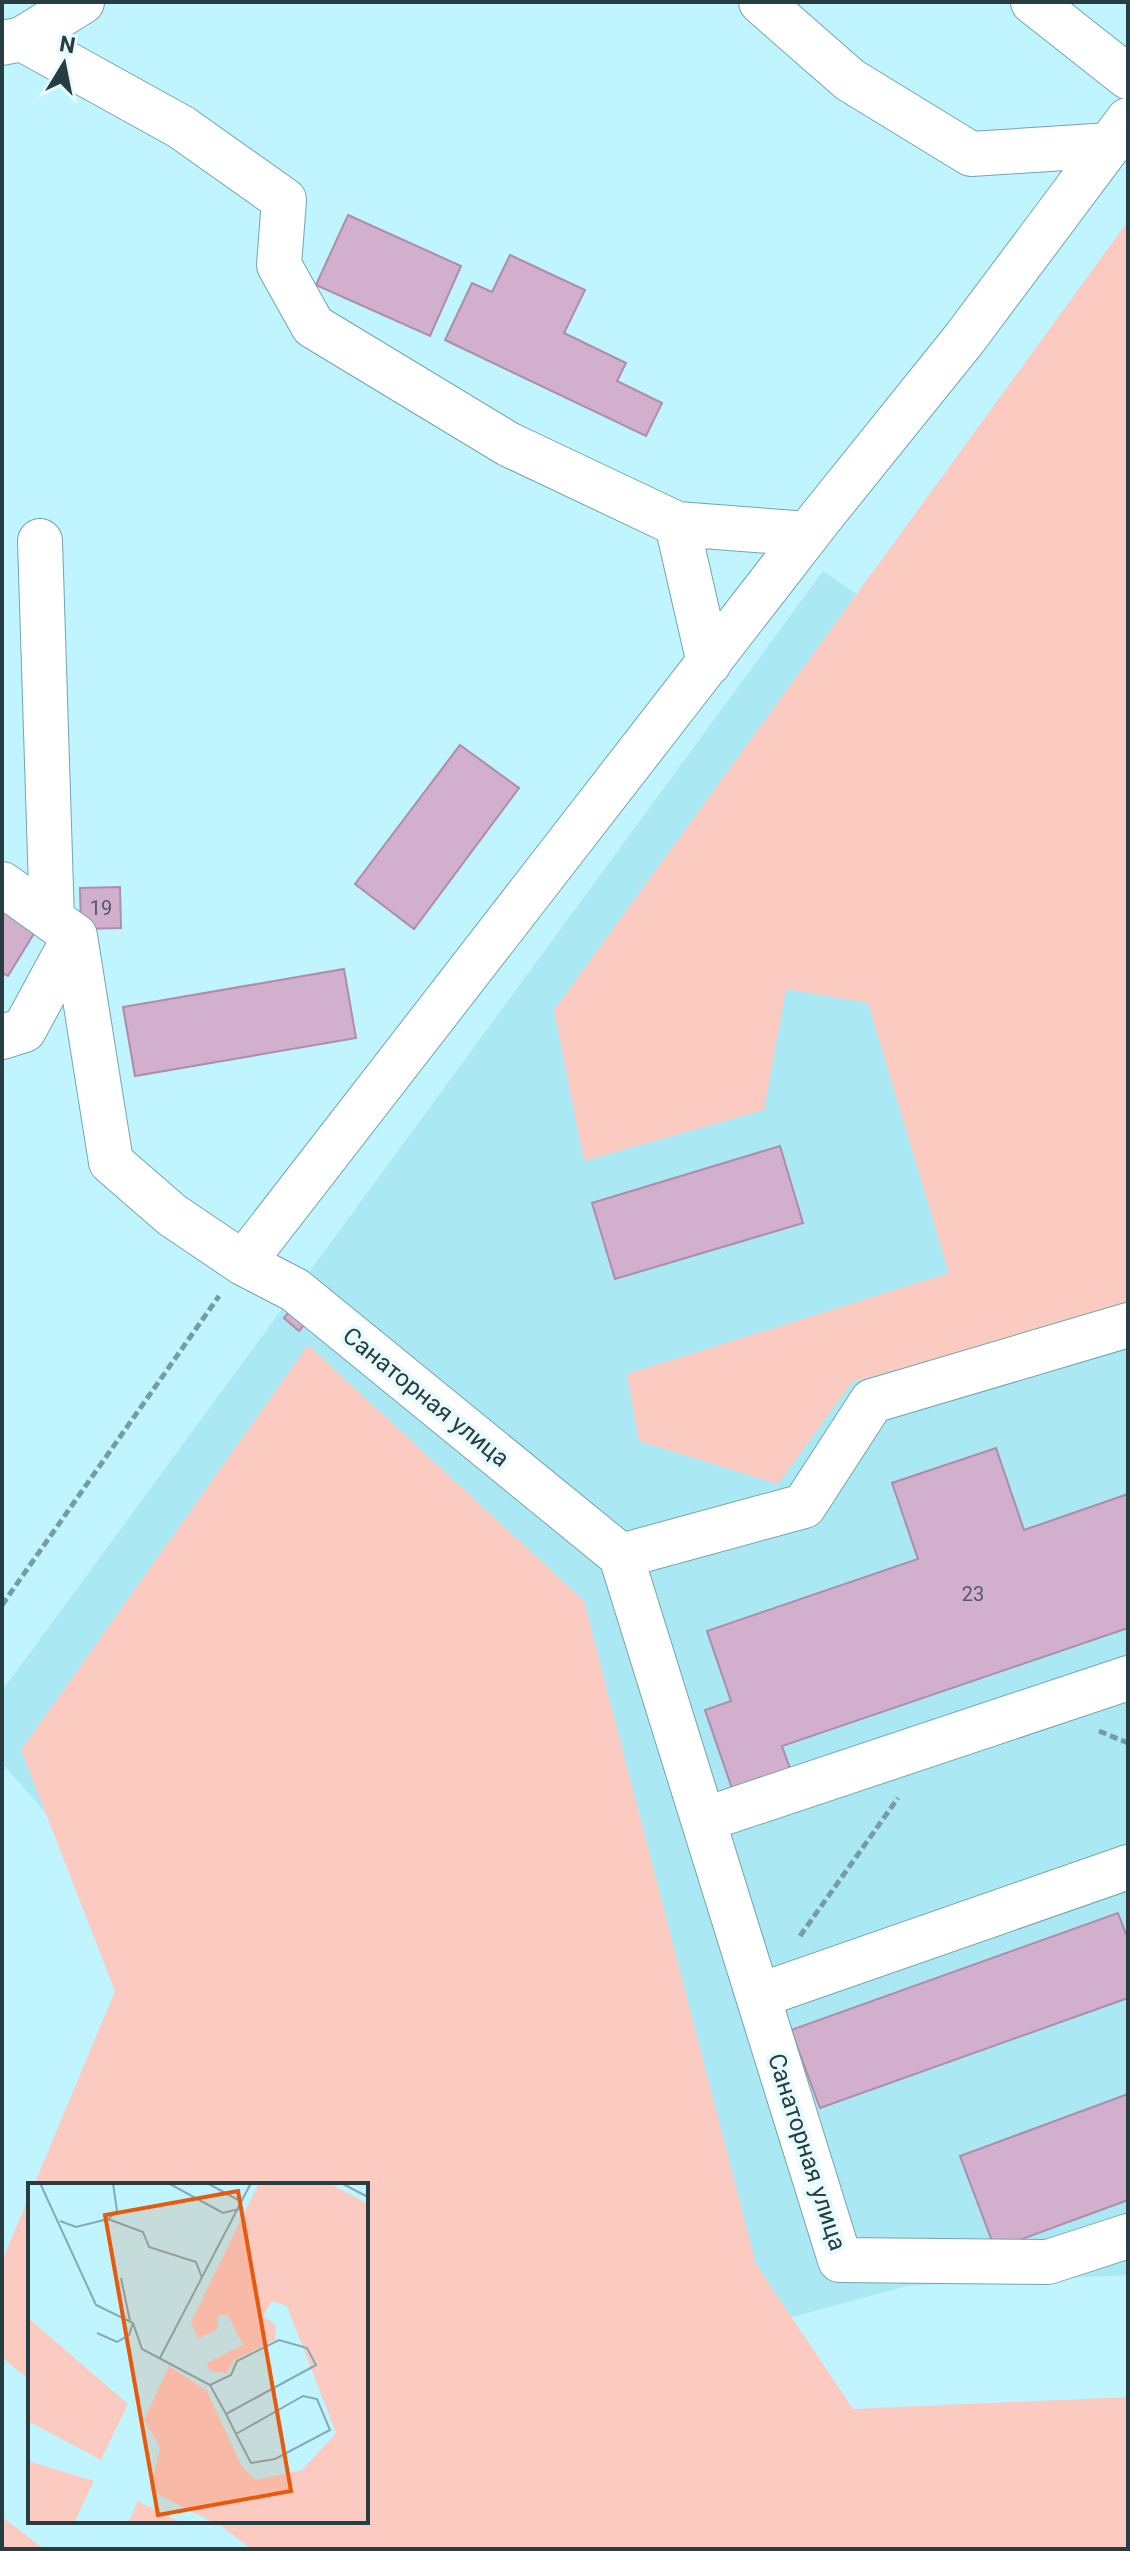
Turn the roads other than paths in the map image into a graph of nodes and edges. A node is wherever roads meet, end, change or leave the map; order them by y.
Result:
1 (82, 2) edge
2 (761, 2) edge
3 (1033, 2) edge
4 (12, 41) edge
5 (1128, 77) edge
6 (1119, 132) edge
7 (677, 524) junction
8 (808, 534) junction
9 (40, 541) dead end
10 (709, 663) junction
11 (2, 884) edge
12 (64, 928) junction
13 (2, 1037) edge
14 (243, 1263) junction
15 (1128, 1325) edge
16 (621, 1556) junction
17 (1128, 1678) edge
18 (703, 1820) junction
19 (1128, 1867) edge
20 (758, 1996) junction
21 (1128, 2236) edge

1 - 4 street
2 - 6 street
3 - 5 street
4 - 7 street
6 - 8 street
7 - 8 street
7 - 10 street
8 - 10 street
9 - 12 street, Санаторная улица
10 - 14 street
11 - 12 street
12 - 13 street
12 - 14 street, Санаторная улица
14 - 16 street, Санаторная улица
15 - 16 street
16 - 18 street, Санаторная улица
17 - 18 street
18 - 20 street, Санаторная улица
19 - 20 street
20 - 21 street, Санаторная улица

